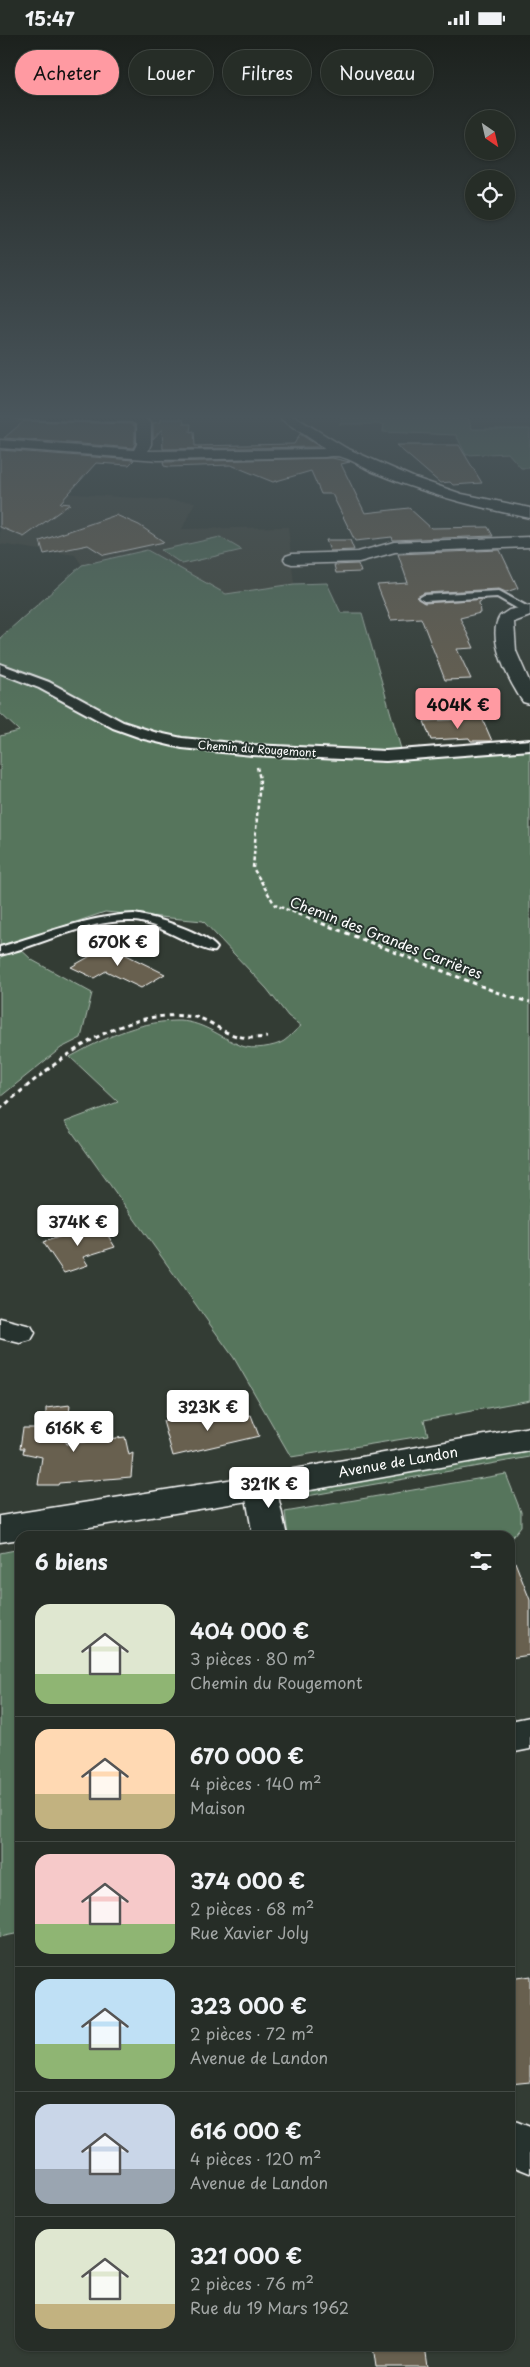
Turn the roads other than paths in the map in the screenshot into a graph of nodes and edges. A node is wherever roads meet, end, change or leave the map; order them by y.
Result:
1 (530, 542) edge
2 (292, 559) dead end
3 (424, 598) dead end
4 (529, 611) edge
5 (0, 668) edge
6 (530, 698) edge
7 (530, 745) edge
8 (211, 948) dead end
9 (0, 951) edge
10 (530, 1439) edge
11 (260, 1487) junction
12 (0, 1529) edge
13 (269, 1531) edge
14 (530, 1733) edge
15 (515, 1736) edge
16 (515, 2144) edge
17 (530, 2151) edge

1 - 2 street
3 - 4 lane
4 - 6 street
5 - 7 street, Chemin du Rougemont
8 - 9 lane
10 - 11 street, Avenue de Landon
11 - 12 street, Avenue de Landon
11 - 13 street
14 - 15 street
16 - 17 street

